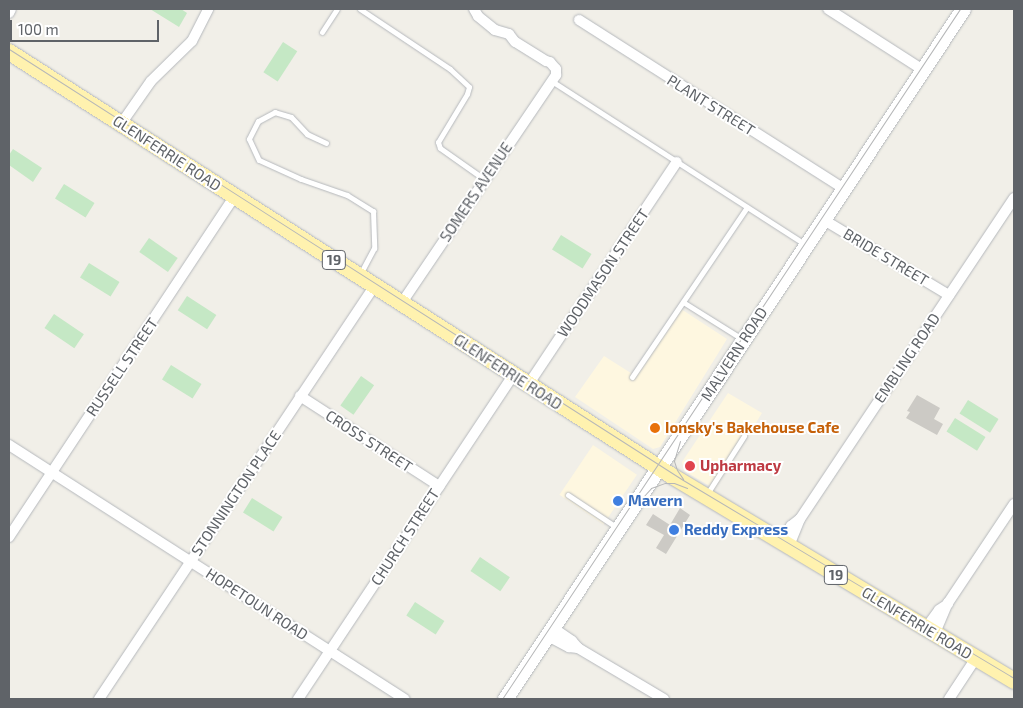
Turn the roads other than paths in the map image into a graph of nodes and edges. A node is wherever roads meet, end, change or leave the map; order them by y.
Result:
1 (11, 9) edge
2 (208, 9) edge
3 (337, 9) edge
4 (360, 9) edge
5 (474, 9) edge
6 (828, 9) edge
7 (963, 9) edge
8 (9, 13) edge
9 (579, 20) dead end
10 (322, 32) dead end
11 (9, 52) edge
12 (923, 70) junction
13 (550, 80) junction
14 (121, 124) junction
15 (326, 142) dead end
16 (677, 162) junction
17 (484, 179) junction
18 (844, 189) junction
19 (234, 197) junction
20 (1014, 198) edge
21 (746, 207) junction
22 (824, 220) junction
23 (806, 246) junction
24 (359, 276) junction
25 (374, 286) junction
26 (949, 295) junction
27 (683, 302) junction
28 (401, 304) junction
29 (743, 340) junction
30 (513, 375) junction
31 (632, 378) dead end
32 (528, 385) junction
33 (300, 396) junction
34 (744, 436) dead end
35 (9, 444) edge
36 (659, 468) junction
37 (52, 472) junction
38 (439, 486) junction
39 (568, 495) dead end
40 (705, 496) junction
41 (1014, 504) edge
42 (619, 529) junction
43 (9, 537) edge
44 (785, 544) junction
45 (191, 561) junction
46 (931, 631) junction
47 (550, 632) junction
48 (330, 651) junction
49 (976, 658) junction
50 (1014, 681) edge
51 (99, 699) edge
52 (298, 699) edge
53 (405, 699) edge
54 (505, 699) edge
55 (664, 699) edge
56 (948, 699) edge

1 - 8 street
2 - 14 street
3 - 10 lane
4 - 17 lane
5 - 13 street
6 - 12 street
7 - 12 main road, MALVERN ROAD
9 - 18 street, PLANT STREET
11 - 14 main road, GLENFERRIE ROAD / 19
12 - 18 main road, MALVERN ROAD
13 - 16 lane
13 - 17 street, SOMERS AVENUE
14 - 19 main road, GLENFERRIE ROAD / 19
15 - 24 lane
16 - 21 lane
16 - 32 street, WOODMASON STREET
17 - 28 street, SOMERS AVENUE
18 - 22 main road, MALVERN ROAD
19 - 24 main road, GLENFERRIE ROAD / 19
19 - 37 street, RUSSELL STREET
20 - 26 street, EMBLING ROAD
21 - 23 lane
21 - 27 lane
22 - 23 main road, MALVERN ROAD
22 - 26 street, BRIDE STREET
23 - 29 main road, MALVERN ROAD
24 - 25 main road, GLENFERRIE ROAD / 19
25 - 28 main road, GLENFERRIE ROAD / 19
25 - 33 street, STONNINGTON PLACE
26 - 44 street, EMBLING ROAD
27 - 29 lane
27 - 31 lane
28 - 30 main road, GLENFERRIE ROAD / 19
29 - 36 main road, MALVERN ROAD
30 - 32 main road, GLENFERRIE ROAD / 19
30 - 38 street, CHURCH STREET
32 - 36 main road, GLENFERRIE ROAD / 19
33 - 38 street, CROSS STREET
33 - 45 street, STONNINGTON PLACE
34 - 40 lane
35 - 37 street, HOPETOUN ROAD
36 - 40 main road, GLENFERRIE ROAD / 19
36 - 42 main road, MALVERN ROAD
37 - 43 street, RUSSELL STREET
37 - 45 street, HOPETOUN ROAD
38 - 48 street, CHURCH STREET
39 - 42 lane
40 - 44 main road, GLENFERRIE ROAD / 19
41 - 46 street
42 - 47 main road, MALVERN ROAD
44 - 46 main road, GLENFERRIE ROAD / 19
45 - 48 street, HOPETOUN ROAD
45 - 51 street, STONNINGTON PLACE
46 - 49 main road, GLENFERRIE ROAD / 19
47 - 54 main road, MALVERN ROAD
47 - 55 street
48 - 52 street, CHURCH STREET
48 - 53 street, HOPETOUN ROAD
49 - 50 main road, GLENFERRIE ROAD / 19
49 - 56 street

